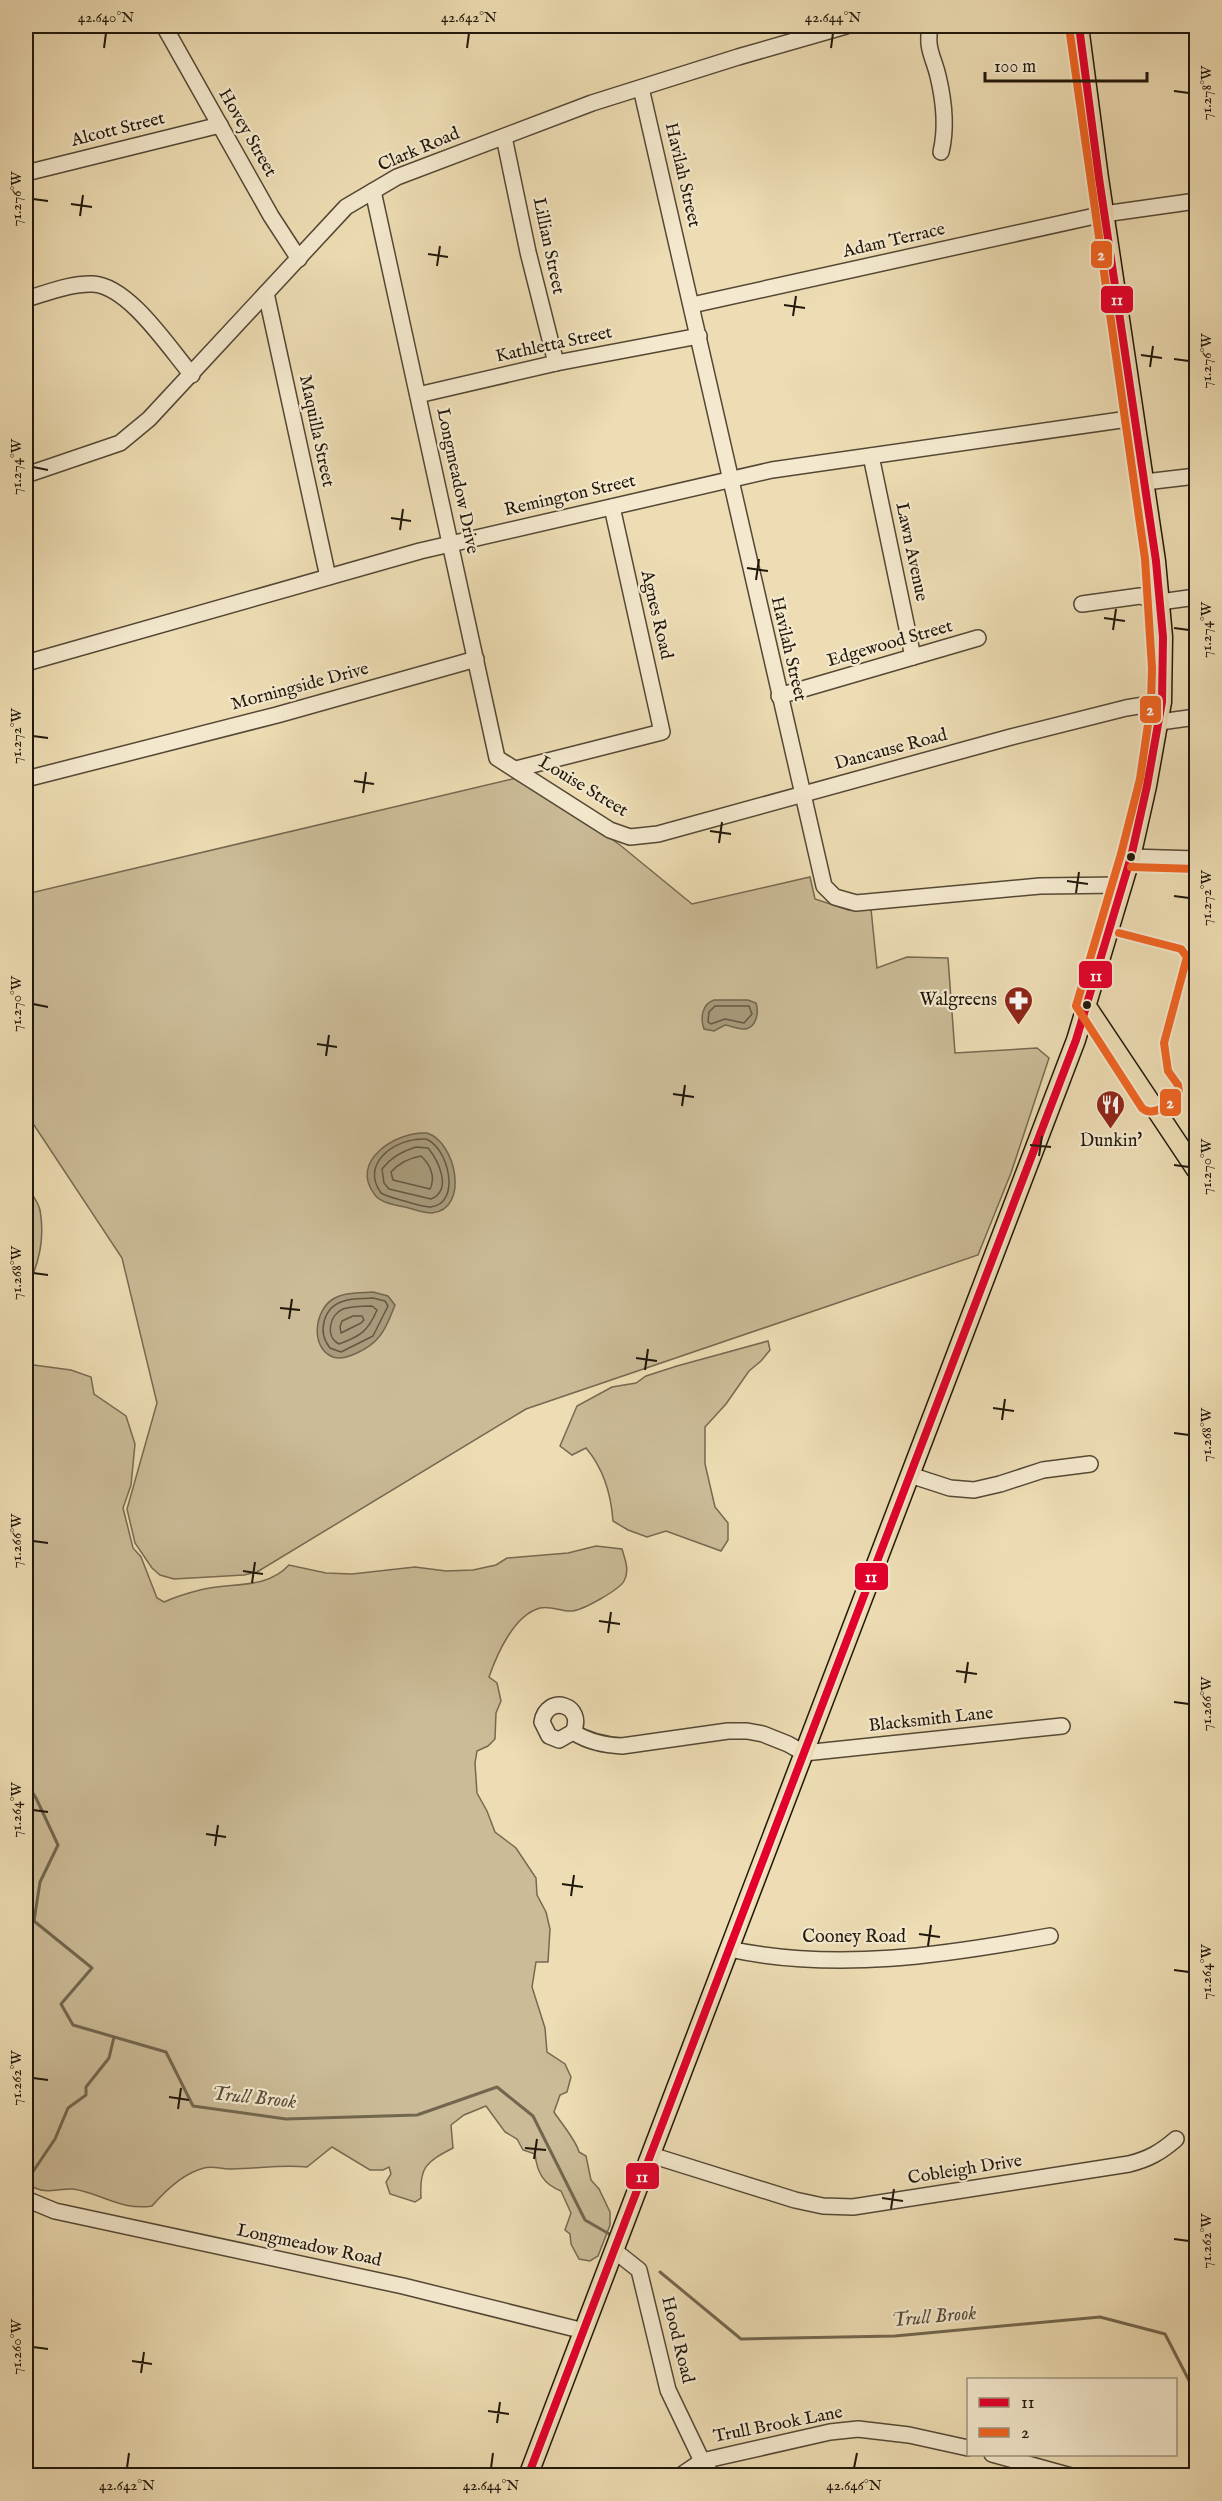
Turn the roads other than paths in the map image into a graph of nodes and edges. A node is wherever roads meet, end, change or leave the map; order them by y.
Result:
1 (164, 26) edge
2 (846, 26) edge
3 (930, 26) edge
4 (1079, 26) edge
5 (800, 32) edge
6 (641, 88) junction
7 (220, 124) junction
8 (504, 137) junction
9 (941, 152) dead end
10 (26, 173) edge
11 (373, 191) junction
12 (1197, 201) edge
13 (1104, 214) junction
14 (298, 259) junction
15 (266, 293) junction
16 (26, 299) edge
17 (692, 305) junction
18 (699, 336) junction
19 (556, 363) junction
20 (192, 375) junction
21 (418, 395) junction
22 (1135, 418) junction
23 (871, 456) junction
24 (26, 475) edge
25 (1197, 476) edge
26 (730, 479) junction
27 (1144, 482) junction
28 (612, 507) junction
29 (450, 544) junction
30 (328, 577) junction
31 (1197, 597) edge
32 (1160, 602) junction
33 (1082, 604) dead end
34 (978, 638) dead end
35 (914, 657) junction
36 (476, 659) junction
37 (26, 663) edge
38 (779, 696) junction
39 (1162, 702) junction
40 (1197, 717) edge
41 (1160, 722) junction
42 (516, 769) junction
43 (26, 779) edge
44 (803, 794) junction
45 (630, 837) joint
46 (1131, 857) junction
47 (1197, 859) edge
48 (1122, 885) junction
49 (1086, 1005) junction
50 (1197, 1170) edge
51 (1090, 1464) dead end
52 (910, 1475) junction
53 (1062, 1726) dead end
54 (573, 1732) dead end
55 (804, 1753) junction
56 (1050, 1936) dead end
57 (729, 1949) junction
58 (1176, 2139) dead end
59 (651, 2154) junction
60 (26, 2199) edge
61 (615, 2251) junction
62 (584, 2331) junction
63 (967, 2448) edge
64 (1000, 2456) edge
65 (702, 2461) junction
66 (528, 2475) edge
67 (680, 2475) edge
68 (713, 2475) edge
69 (1071, 2475) edge

1 - 7 street, Hovey Street
2 - 5 street, Clark Road
3 - 9 street
4 - 13 main road
5 - 6 street, Clark Road
6 - 8 street, Clark Road
6 - 17 street, Havilah Street
7 - 10 street, Alcott Street
7 - 14 street, Hovey Street
8 - 11 street, Clark Road
8 - 19 street, Lillian Street
11 - 14 street, Clark Road
11 - 21 street, Longmeadow Drive
12 - 13 street, Adam Terrace
13 - 17 street, Adam Terrace
13 - 22 main road
14 - 15 street, Clark Road
15 - 20 street, Clark Road
15 - 30 street, Maquilla Street
16 - 20 street
17 - 18 street, Havilah Street
18 - 19 street, Kathletta Street
18 - 26 street, Havilah Street
19 - 21 street, Kathletta Street
20 - 24 street, Clark Road
21 - 29 street, Longmeadow Drive
22 - 23 street, Remington Street
22 - 27 main road
23 - 26 street, Remington Street
23 - 35 street, Lawn Avenue
25 - 27 street
26 - 28 street, Remington Street
26 - 38 street, Havilah Street
27 - 32 main road
28 - 29 street, Remington Street
28 - 42 street, Agnes Road
29 - 30 street, Remington Street
29 - 36 street, Longmeadow Drive
30 - 37 street, Remington Street
31 - 32 street
32 - 33 street
32 - 39 main road
34 - 35 street, Edgewood Street
35 - 38 street, Edgewood Street
36 - 42 street, Longmeadow Drive
36 - 43 street, Morningside Drive
38 - 44 street, Havilah Street
39 - 41 main road
39 - 44 street, Dancause Road
40 - 41 street
41 - 46 main road
42 - 45 street, Louise Street
44 - 45 street, Dancause Road
44 - 48 street, Havilah Street
46 - 47 street
46 - 48 main road
48 - 49 main road
49 - 50 main road
49 - 52 main road
51 - 52 street
52 - 55 main road
53 - 55 street, Blacksmith Lane
54 - 55 street
55 - 57 main road
56 - 57 street, Cooney Road
57 - 59 main road
58 - 59 street, Cobleigh Drive
59 - 61 main road
60 - 62 street, Longmeadow Road
61 - 62 main road
61 - 65 street, Hood Road
62 - 66 main road
63 - 65 street, Trull Brook Lane
64 - 69 street
65 - 67 street, Trull Brook Lane
65 - 68 street, Hood Road

